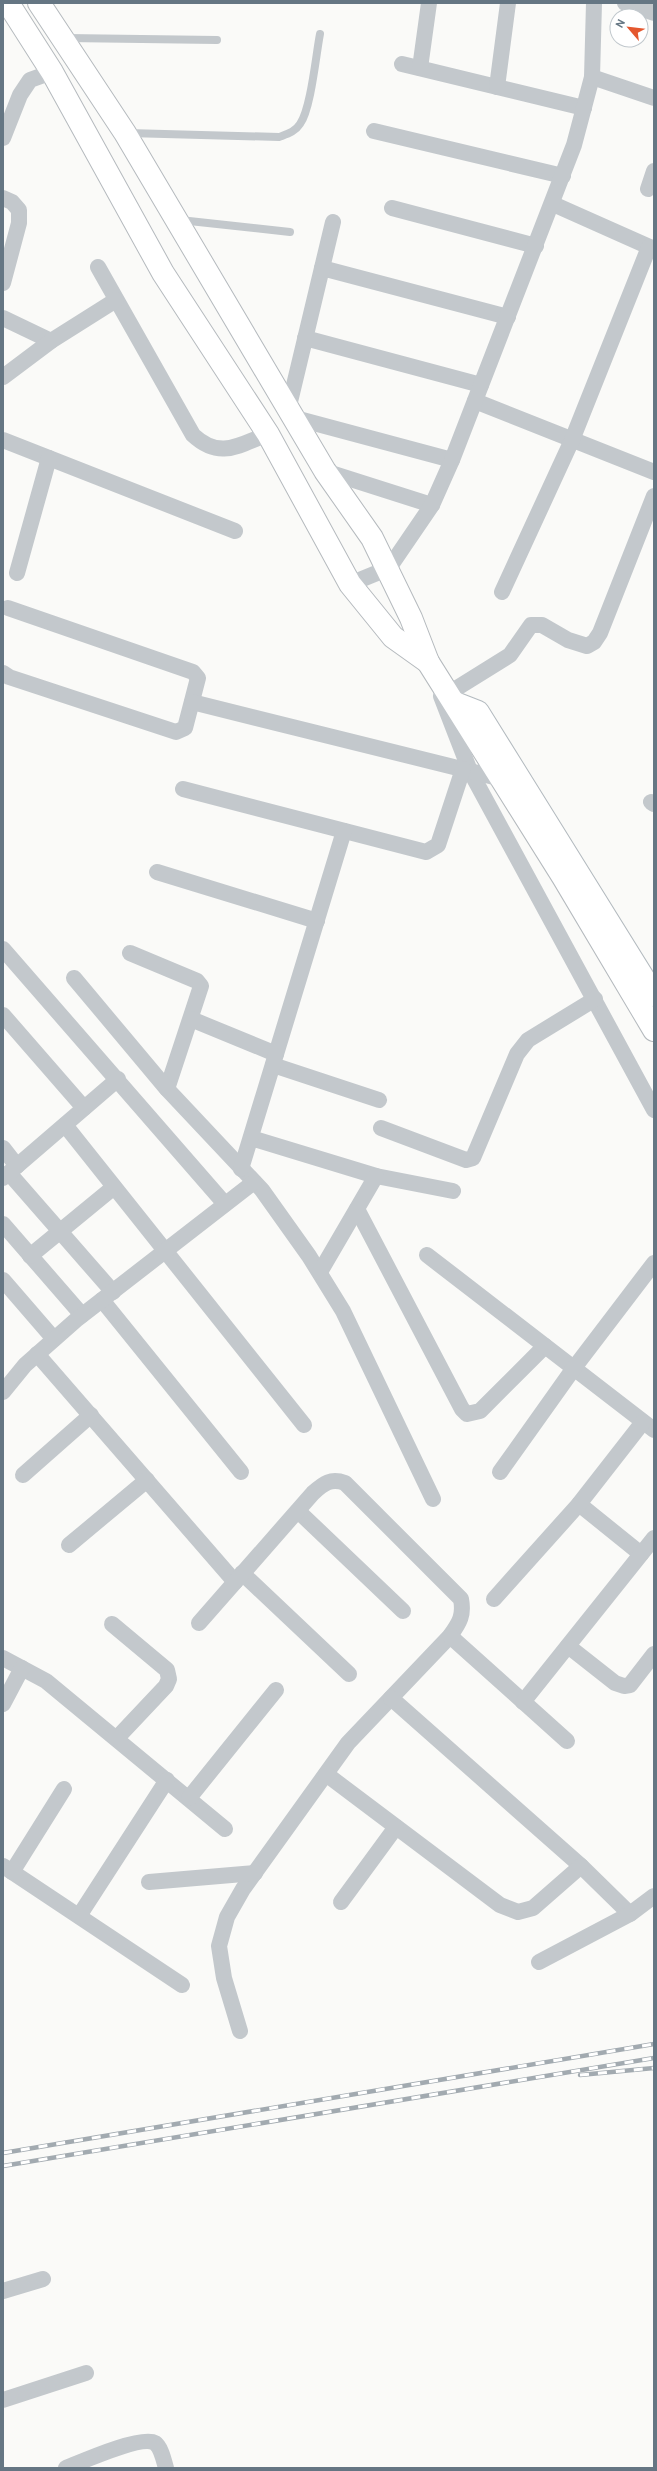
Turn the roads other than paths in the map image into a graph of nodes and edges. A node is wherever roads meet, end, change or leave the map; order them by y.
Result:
1 (8, 3) edge
2 (39, 3) edge
3 (429, 3) edge
4 (508, 3) edge
5 (594, 3) edge
6 (625, 3) edge
7 (654, 13) edge
8 (320, 34) dead end
9 (62, 38) junction
10 (217, 40) dead end
11 (402, 64) dead end
12 (420, 68) junction
13 (52, 72) junction
14 (592, 77) junction
15 (497, 87) junction
16 (654, 98) edge
17 (584, 108) junction
18 (374, 131) dead end
19 (4, 133) edge
20 (125, 133) junction
21 (654, 171) edge
22 (563, 176) junction
23 (648, 189) dead end
24 (3, 198) edge
25 (553, 204) junction
26 (392, 208) dead end
27 (176, 220) junction
28 (333, 222) dead end
29 (290, 232) dead end
30 (536, 246) junction
31 (652, 248) edge
32 (98, 267) dead end
33 (322, 268) junction
34 (3, 283) edge
35 (116, 300) junction
36 (508, 317) junction
37 (3, 318) edge
38 (305, 338) junction
39 (52, 342) junction
40 (3, 377) edge
41 (481, 385) junction
42 (475, 401) junction
43 (292, 412) junction
44 (268, 434) junction
45 (3, 440) edge
46 (572, 440) junction
47 (49, 458) junction
48 (452, 460) junction
49 (326, 471) junction
50 (654, 472) edge
51 (654, 496) edge
52 (432, 505) junction
53 (235, 531) dead end
54 (389, 568) junction
55 (17, 574) dead end
56 (350, 584) junction
57 (502, 592) dead end
58 (8, 608) dead end
59 (428, 662) junction
60 (3, 673) edge
61 (452, 698) junction
62 (192, 702) junction
63 (466, 770) junction
64 (502, 779) junction
65 (183, 789) dead end
66 (344, 831) junction
67 (157, 872) dead end
68 (316, 921) junction
69 (3, 949) edge
70 (130, 952) dead end
71 (74, 978) dead end
72 (652, 984) edge
73 (595, 999) junction
74 (3, 1015) edge
75 (191, 1019) junction
76 (654, 1030) edge
77 (274, 1060) junction
78 (118, 1079) junction
79 (167, 1089) junction
80 (379, 1100) dead end
81 (84, 1108) junction
82 (654, 1110) edge
83 (65, 1125) junction
84 (382, 1128) dead end
85 (250, 1138) junction
86 (3, 1148) edge
87 (241, 1169) junction
88 (10, 1172) edge
89 (376, 1176) junction
90 (254, 1182) junction
91 (114, 1187) junction
92 (453, 1191) dead end
93 (225, 1204) junction
94 (357, 1209) junction
95 (3, 1224) edge
96 (60, 1232) junction
97 (165, 1251) junction
98 (427, 1255) dead end
99 (30, 1256) junction
100 (654, 1263) edge
101 (320, 1272) junction
102 (3, 1280) edge
103 (107, 1296) junction
104 (82, 1315) junction
105 (54, 1339) junction
106 (545, 1346) junction
107 (37, 1354) junction
108 (574, 1368) junction
109 (3, 1392) edge
110 (91, 1416) junction
111 (304, 1425) dead end
112 (648, 1426) edge
113 (241, 1472) dead end
114 (500, 1472) dead end
115 (24, 1475) dead end
116 (147, 1480) junction
117 (433, 1499) dead end
118 (579, 1504) junction
119 (298, 1511) junction
120 (654, 1538) edge
121 (69, 1545) dead end
122 (641, 1554) junction
123 (239, 1578) junction
124 (494, 1599) dead end
125 (403, 1611) dead end
126 (199, 1623) dead end
127 (112, 1624) dead end
128 (450, 1636) junction
129 (568, 1646) junction
130 (654, 1654) edge
131 (3, 1658) edge
132 (22, 1668) junction
133 (349, 1674) dead end
134 (276, 1690) dead end
135 (391, 1698) junction
136 (523, 1702) junction
137 (3, 1704) edge
138 (116, 1738) junction
139 (567, 1742) dead end
140 (326, 1774) junction
141 (167, 1780) junction
142 (64, 1789) dead end
143 (189, 1798) junction
144 (396, 1827) junction
145 (225, 1829) dead end
146 (581, 1866) junction
147 (8, 1869) edge
148 (255, 1873) junction
149 (149, 1882) dead end
150 (654, 1896) edge
151 (341, 1902) dead end
152 (630, 1914) junction
153 (79, 1916) junction
154 (539, 1962) dead end
155 (182, 1985) dead end
156 (240, 2031) dead end
157 (43, 2279) dead end
158 (3, 2292) edge
159 (86, 2373) dead end
160 (3, 2400) edge
161 (66, 2468) edge
162 (166, 2468) edge

1 - 13 main road
2 - 9 main road
3 - 12 street
4 - 15 street
5 - 14 street
6 - 7 street
8 - 20 lane
9 - 10 lane
9 - 20 main road
11 - 12 street
12 - 15 street
13 - 19 street
13 - 44 main road
14 - 16 street
14 - 17 street
15 - 17 street
17 - 22 street
18 - 22 street
20 - 27 main road
21 - 23 street
22 - 25 street
24 - 34 street
25 - 30 street
25 - 31 street
26 - 30 street
27 - 29 lane
27 - 43 main road
28 - 33 street
30 - 36 street
31 - 46 street
32 - 35 street
33 - 36 street
33 - 38 street
35 - 39 street
35 - 44 street
36 - 41 street
37 - 39 street
38 - 41 street
38 - 43 street
39 - 40 street
41 - 42 street
42 - 46 street
42 - 48 street
43 - 48 street
43 - 49 main road
44 - 56 main road
45 - 47 street
46 - 50 street
46 - 57 street
47 - 53 street
47 - 55 street
48 - 52 street
49 - 52 street
49 - 54 main road
51 - 61 street
52 - 54 street
54 - 56 street
54 - 59 main road
56 - 59 main road
58 - 62 street
59 - 61 main road
59 - 63 street
60 - 62 street
61 - 64 main road
61 - 72 main road
62 - 63 street
63 - 64 street
63 - 66 street
63 - 73 street
64 - 76 main road
65 - 66 street
66 - 68 street
67 - 68 street
68 - 77 street
69 - 78 street
70 - 75 street
71 - 79 street
73 - 82 street
73 - 84 street
74 - 81 street
75 - 77 street
75 - 79 street
77 - 80 street
77 - 85 street
78 - 81 street
78 - 93 street
79 - 87 street
81 - 83 street
83 - 88 street
83 - 91 street
85 - 87 street
85 - 89 street
86 - 88 street
87 - 90 street
88 - 96 street
89 - 92 street
89 - 94 street
90 - 93 street
90 - 101 street
91 - 96 street
91 - 97 street
93 - 97 street
94 - 101 street
94 - 106 street
95 - 99 street
96 - 99 street
96 - 103 street
97 - 103 street
97 - 111 street
98 - 106 street
99 - 104 street
100 - 108 street
101 - 117 street
102 - 105 street
103 - 104 street
103 - 113 street
104 - 105 street
105 - 107 street
106 - 108 street
107 - 109 street
107 - 110 street
108 - 112 street
108 - 114 street
110 - 115 street
110 - 116 street
112 - 118 street
116 - 121 street
116 - 123 street
118 - 122 street
118 - 124 street
119 - 123 street
119 - 125 street
119 - 128 street
120 - 122 street
122 - 129 street
123 - 126 street
123 - 133 street
127 - 138 street
128 - 135 street
128 - 136 street
129 - 130 street
129 - 136 street
131 - 132 street
132 - 137 street
132 - 138 street
134 - 143 street
135 - 140 street
135 - 146 street
136 - 139 street
138 - 141 street
140 - 144 street
140 - 148 street
141 - 143 street
141 - 153 street
142 - 147 street
143 - 145 street
144 - 146 street
144 - 151 street
146 - 152 street
147 - 153 street
148 - 149 street
148 - 156 street
150 - 152 street
152 - 154 street
153 - 155 street
157 - 158 street
159 - 160 street
161 - 162 street

